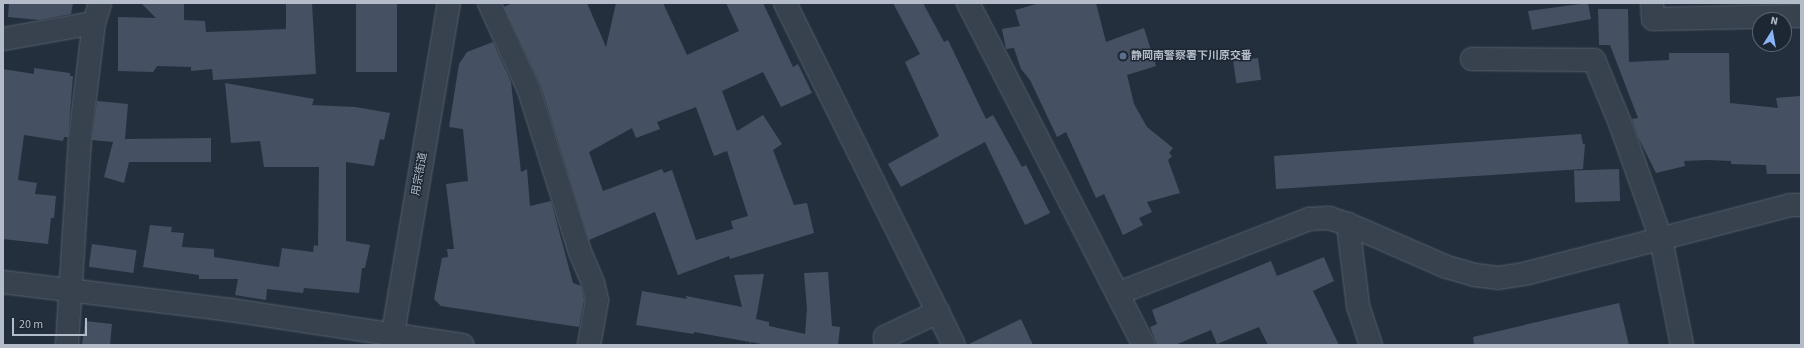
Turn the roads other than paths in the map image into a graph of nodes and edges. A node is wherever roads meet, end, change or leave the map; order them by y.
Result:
1 (449, 3) edge
2 (489, 3) edge
3 (785, 3) edge
4 (968, 3) edge
5 (1652, 3) edge
6 (97, 13) edge
7 (1801, 16) edge
8 (3, 39) edge
9 (1472, 59) dead end
10 (1801, 205) edge
11 (1348, 224) junction
12 (1661, 239) junction
13 (3, 282) edge
14 (72, 290) junction
15 (1119, 293) junction
16 (938, 312) junction
17 (392, 340) edge
18 (67, 345) edge
19 (462, 345) edge
20 (589, 345) edge
21 (886, 345) edge
22 (954, 345) edge
23 (1144, 345) edge
24 (1371, 345) edge
25 (1682, 345) edge

1 - 17 street, 用宗街道
2 - 20 street
3 - 16 street
4 - 15 street
5 - 7 street
6 - 8 street
6 - 14 street
9 - 12 street
10 - 12 street
11 - 12 street
11 - 15 street
11 - 24 street
12 - 25 street
13 - 14 street
14 - 17 street
14 - 18 street
15 - 23 street
16 - 21 street
16 - 22 street
17 - 19 street

